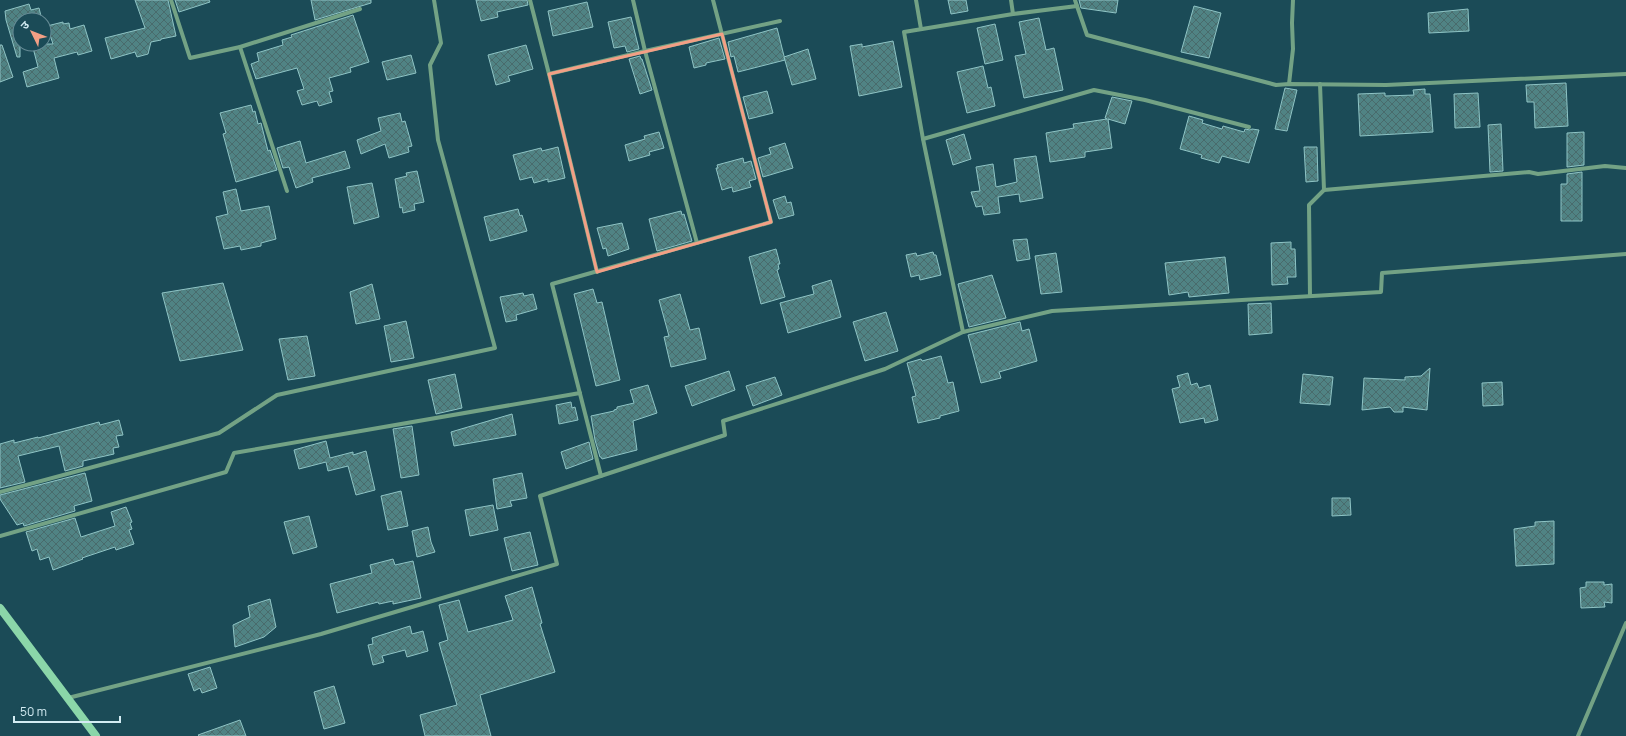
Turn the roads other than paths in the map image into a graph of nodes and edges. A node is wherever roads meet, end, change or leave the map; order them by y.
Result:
1 (171, 0) edge
2 (434, 0) edge
3 (530, 0) edge
4 (633, 0) edge
5 (713, 0) edge
6 (916, 0) edge
7 (1011, 0) edge
8 (1075, 0) edge
9 (1293, 0) edge
10 (1077, 6) junction
11 (360, 9) dead end
12 (1013, 14) junction
13 (780, 22) dead end
14 (921, 29) junction
15 (722, 34) junction
16 (240, 47) junction
17 (645, 51) junction
18 (549, 74) junction
19 (1626, 74) edge
20 (1289, 84) junction
21 (1320, 84) junction
22 (1249, 127) dead end
23 (922, 139) junction
24 (1626, 168) edge
25 (1324, 190) junction
26 (287, 191) dead end
27 (697, 243) junction
28 (1626, 254) edge
29 (597, 272) junction
30 (1310, 296) junction
31 (962, 332) junction
32 (580, 393) junction
33 (601, 476) junction
34 (0, 492) edge
35 (0, 536) edge
36 (0, 608) edge
37 (1626, 623) edge
38 (67, 698) junction
39 (96, 736) edge
40 (1578, 736) edge

1 - 16 street
2 - 34 street
3 - 18 street
4 - 17 street
5 - 15 street
6 - 14 street
7 - 12 street
8 - 10 street
9 - 20 street
10 - 12 street
10 - 20 street
11 - 16 street
12 - 14 street
13 - 15 street
14 - 23 street
15 - 17 street
15 - 27 street
16 - 26 street
17 - 18 street
17 - 27 street
18 - 29 street
19 - 21 street
20 - 21 street
21 - 25 street
22 - 23 street
23 - 31 street
24 - 25 street
25 - 30 street
27 - 29 street
28 - 30 street
29 - 32 street
30 - 31 street
31 - 33 street
32 - 33 street
32 - 35 street
33 - 38 street
36 - 38 main road
37 - 40 street
38 - 39 main road

